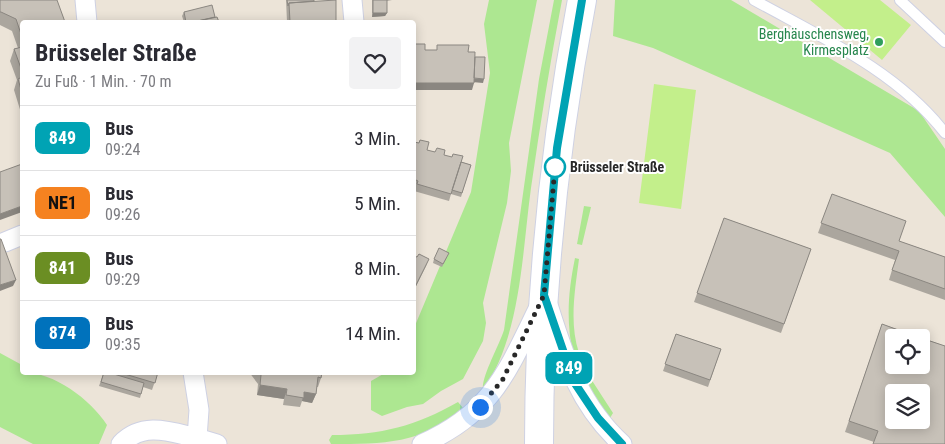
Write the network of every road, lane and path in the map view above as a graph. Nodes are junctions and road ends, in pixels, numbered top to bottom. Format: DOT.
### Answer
graph roads {
  1 [pos="85,0"];
  2 [pos="352,0"];
  3 [pos="582,0"];
  4 [pos="754,0"];
  5 [pos="900,0"];
  6 [pos="87,20"];
  7 [pos="354,20"];
  8 [pos="945,42"];
  9 [pos="945,133"];
  10 [pos="544,295"];
  11 [pos="193,375"];
  12 [pos="197,438"];
  13 [pos="122,444"];
  14 [pos="217,444"];
  15 [pos="422,444"];
  16 [pos="539,444"];
  17 [pos="622,444"];
  1 -- 6 [label="street"];
  2 -- 7 [label="street"];
  3 -- 10 [label="main road"];
  4 -- 9 [label="lane"];
  5 -- 8 [label="lane"];
  10 -- 15 [label="street"];
  10 -- 16 [label="main road"];
  10 -- 17 [label="street"];
  11 -- 12 [label="street"];
  12 -- 13 [label="street"];
  12 -- 14 [label="street"];
}
